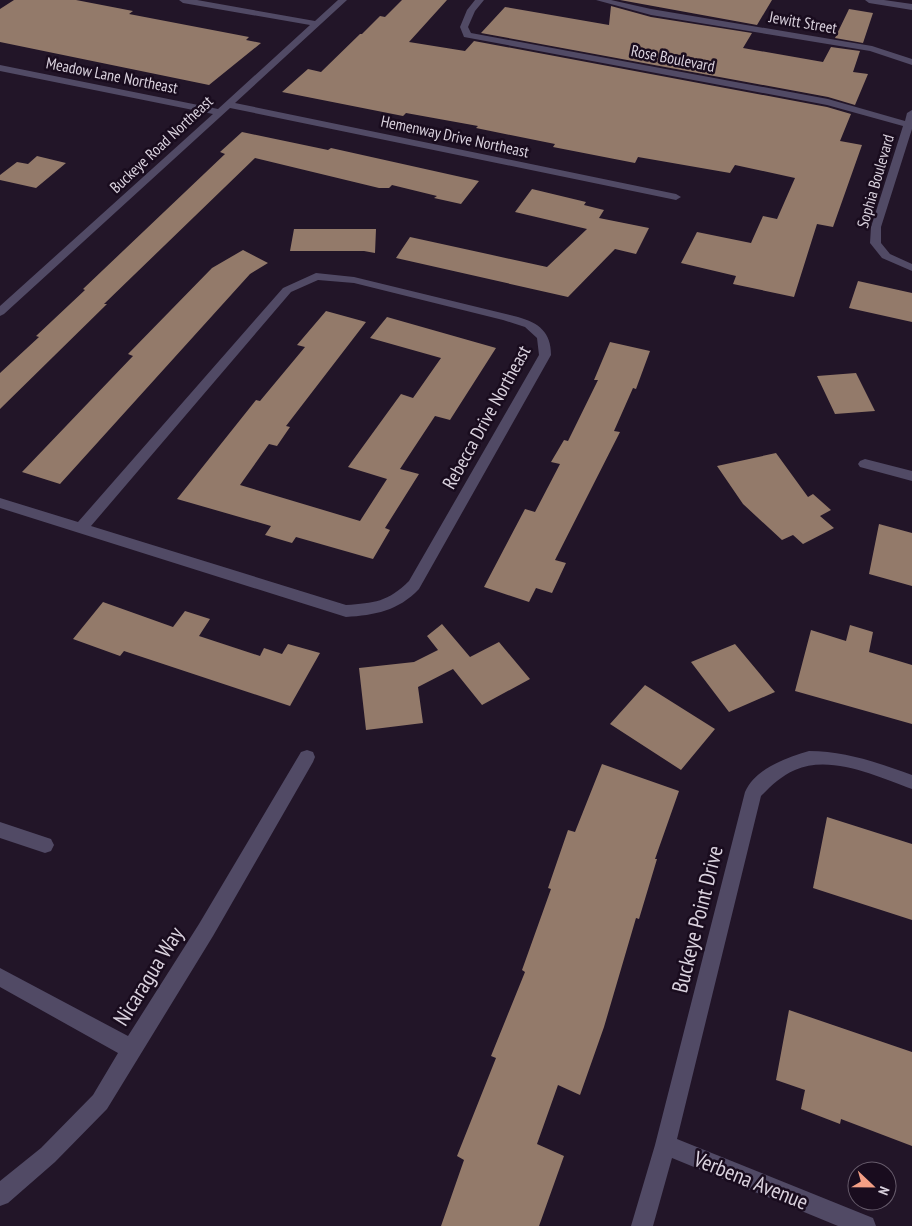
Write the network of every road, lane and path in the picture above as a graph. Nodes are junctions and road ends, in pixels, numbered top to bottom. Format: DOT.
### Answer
graph roads {
  1 [pos="183,0"];
  2 [pos="343,0"];
  3 [pos="480,0"];
  4 [pos="600,0"];
  5 [pos="869,0"];
  6 [pos="912,7"];
  7 [pos="316,24"];
  8 [pos="911,61"];
  9 [pos="0,68"];
  10 [pos="228,104"];
  11 [pos="219,112"];
  12 [pos="912,113"];
  13 [pos="910,125"];
  14 [pos="676,197"];
  15 [pos="912,268"];
  16 [pos="0,312"];
  17 [pos="865,464"];
  18 [pos="912,476"];
  19 [pos="0,504"];
  20 [pos="81,528"];
  21 [pos="307,758"];
  22 [pos="912,782"];
  23 [pos="0,830"];
  24 [pos="45,845"];
  25 [pos="0,977"];
  26 [pos="131,1049"];
  27 [pos="666,1145"];
  28 [pos="0,1195"];
  29 [pos="642,1226"];
  30 [pos="865,1226"];
  1 -- 7 [label="street"];
  2 -- 7 [label="street, Buckeye Road Northeast"];
  3 -- 13 [label="street, Rose Boulevard"];
  4 -- 8 [label="street, Jewitt Street"];
  5 -- 6 [label="street"];
  7 -- 10 [label="street, Buckeye Road Northeast"];
  9 -- 11 [label="street, Meadow Lane Northeast"];
  10 -- 11 [label="street, Buckeye Road Northeast"];
  10 -- 14 [label="street, Hemenway Drive Northeast"];
  11 -- 16 [label="street, Buckeye Road Northeast"];
  12 -- 13 [label="street, Sophia Boulevard"];
  13 -- 15 [label="street, Sophia Boulevard"];
  17 -- 18 [label="street"];
  19 -- 20 [label="street, Rebecca Drive Northeast"];
  20 -- 20 [label="street, Rebecca Drive Northeast"];
  21 -- 26 [label="street, Nicaragua Way"];
  22 -- 27 [label="street, Buckeye Point Drive"];
  23 -- 24 [label="street"];
  25 -- 26 [label="street"];
  26 -- 28 [label="street, Nicaragua Way"];
  27 -- 29 [label="street, Buckeye Point Drive"];
  27 -- 30 [label="street, Verbena Avenue"];
}
